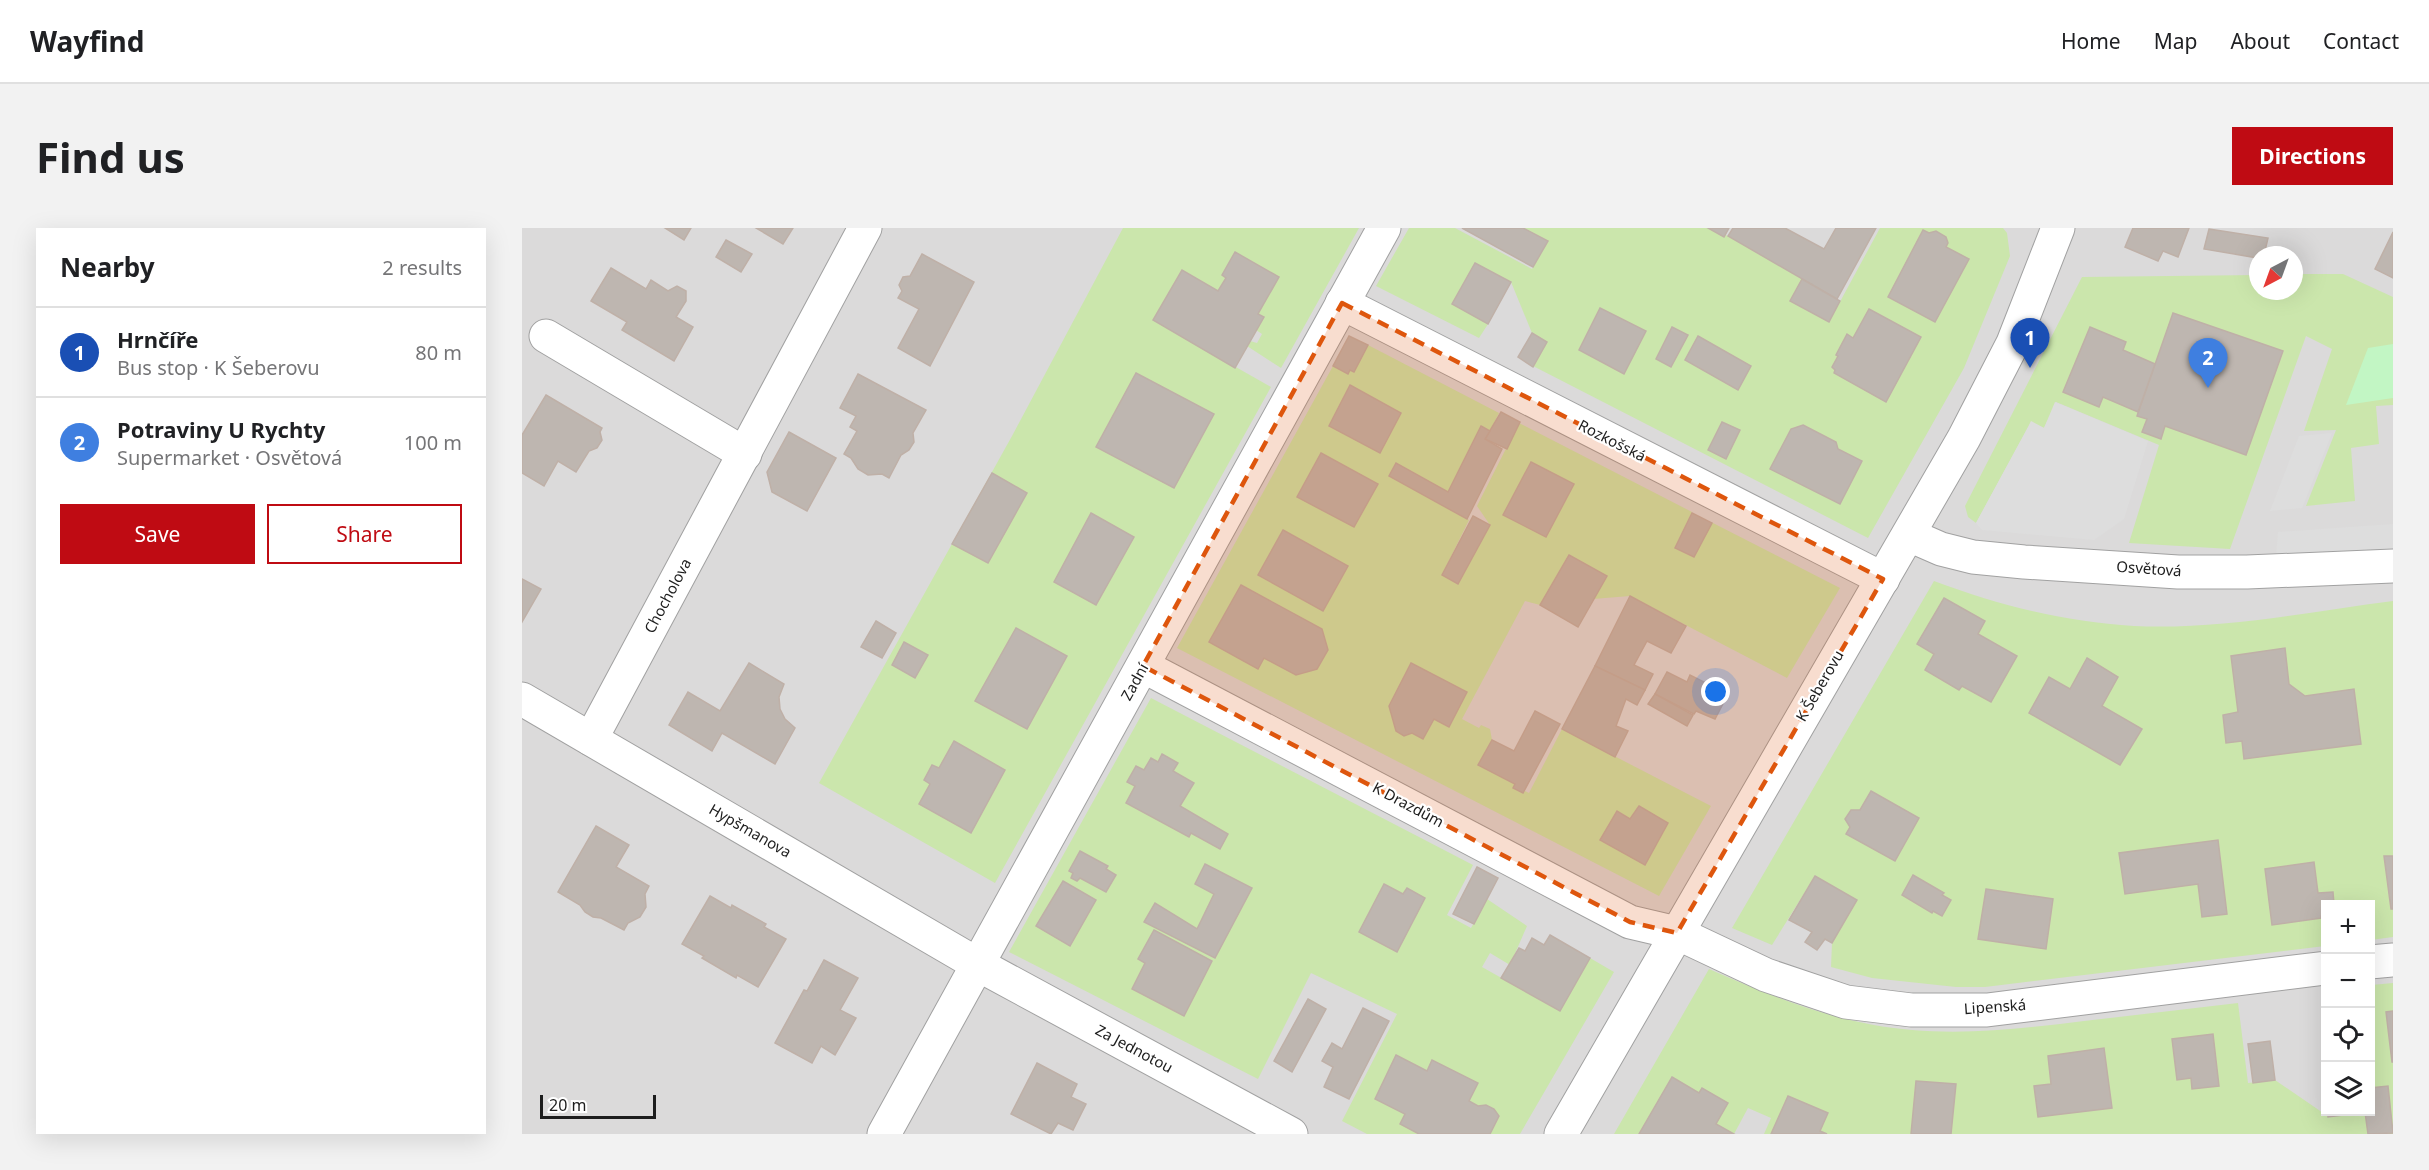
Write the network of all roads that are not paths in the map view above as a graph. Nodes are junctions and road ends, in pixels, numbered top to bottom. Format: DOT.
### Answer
graph roads {
  1 [pos="865,228"];
  2 [pos="1383,228"];
  3 [pos="2058,228"];
  4 [pos="1342,303"];
  5 [pos="546,336"];
  6 [pos="745,454"];
  7 [pos="1909,535"];
  8 [pos="2393,566"];
  9 [pos="1883,579"];
  10 [pos="1143,666"];
  11 [pos="522,699"];
  12 [pos="591,739"];
  13 [pos="1677,933"];
  14 [pos="2393,960"];
  15 [pos="2375,962"];
  16 [pos="977,964"];
  17 [pos="2321,968"];
  18 [pos="884,1134"];
  19 [pos="1291,1134"];
  20 [pos="1561,1134"];
  1 -- 6 [label="street, Chocholova"];
  2 -- 4 [label="street, Zadní"];
  3 -- 7 [label="street, K Šeberovu"];
  4 -- 9 [label="street, Rozkošská"];
  4 -- 10 [label="street, Zadní"];
  5 -- 6 [label="street"];
  6 -- 12 [label="street, Chocholova"];
  7 -- 8 [label="street, Osvětová"];
  7 -- 9 [label="street, K Šeberovu"];
  9 -- 13 [label="street, K Šeberovu"];
  10 -- 13 [label="street, K Drazdům"];
  10 -- 16 [label="street, Zadní"];
  11 -- 12 [label="street, Hypšmanova"];
  12 -- 16 [label="street, Hypšmanova"];
  13 -- 17 [label="street, Lipenská"];
  13 -- 20 [label="street, K Šeberovu"];
  14 -- 15 [label="street"];
  16 -- 18 [label="street, Zadní"];
  16 -- 19 [label="street, Za Jednotou"];
}
